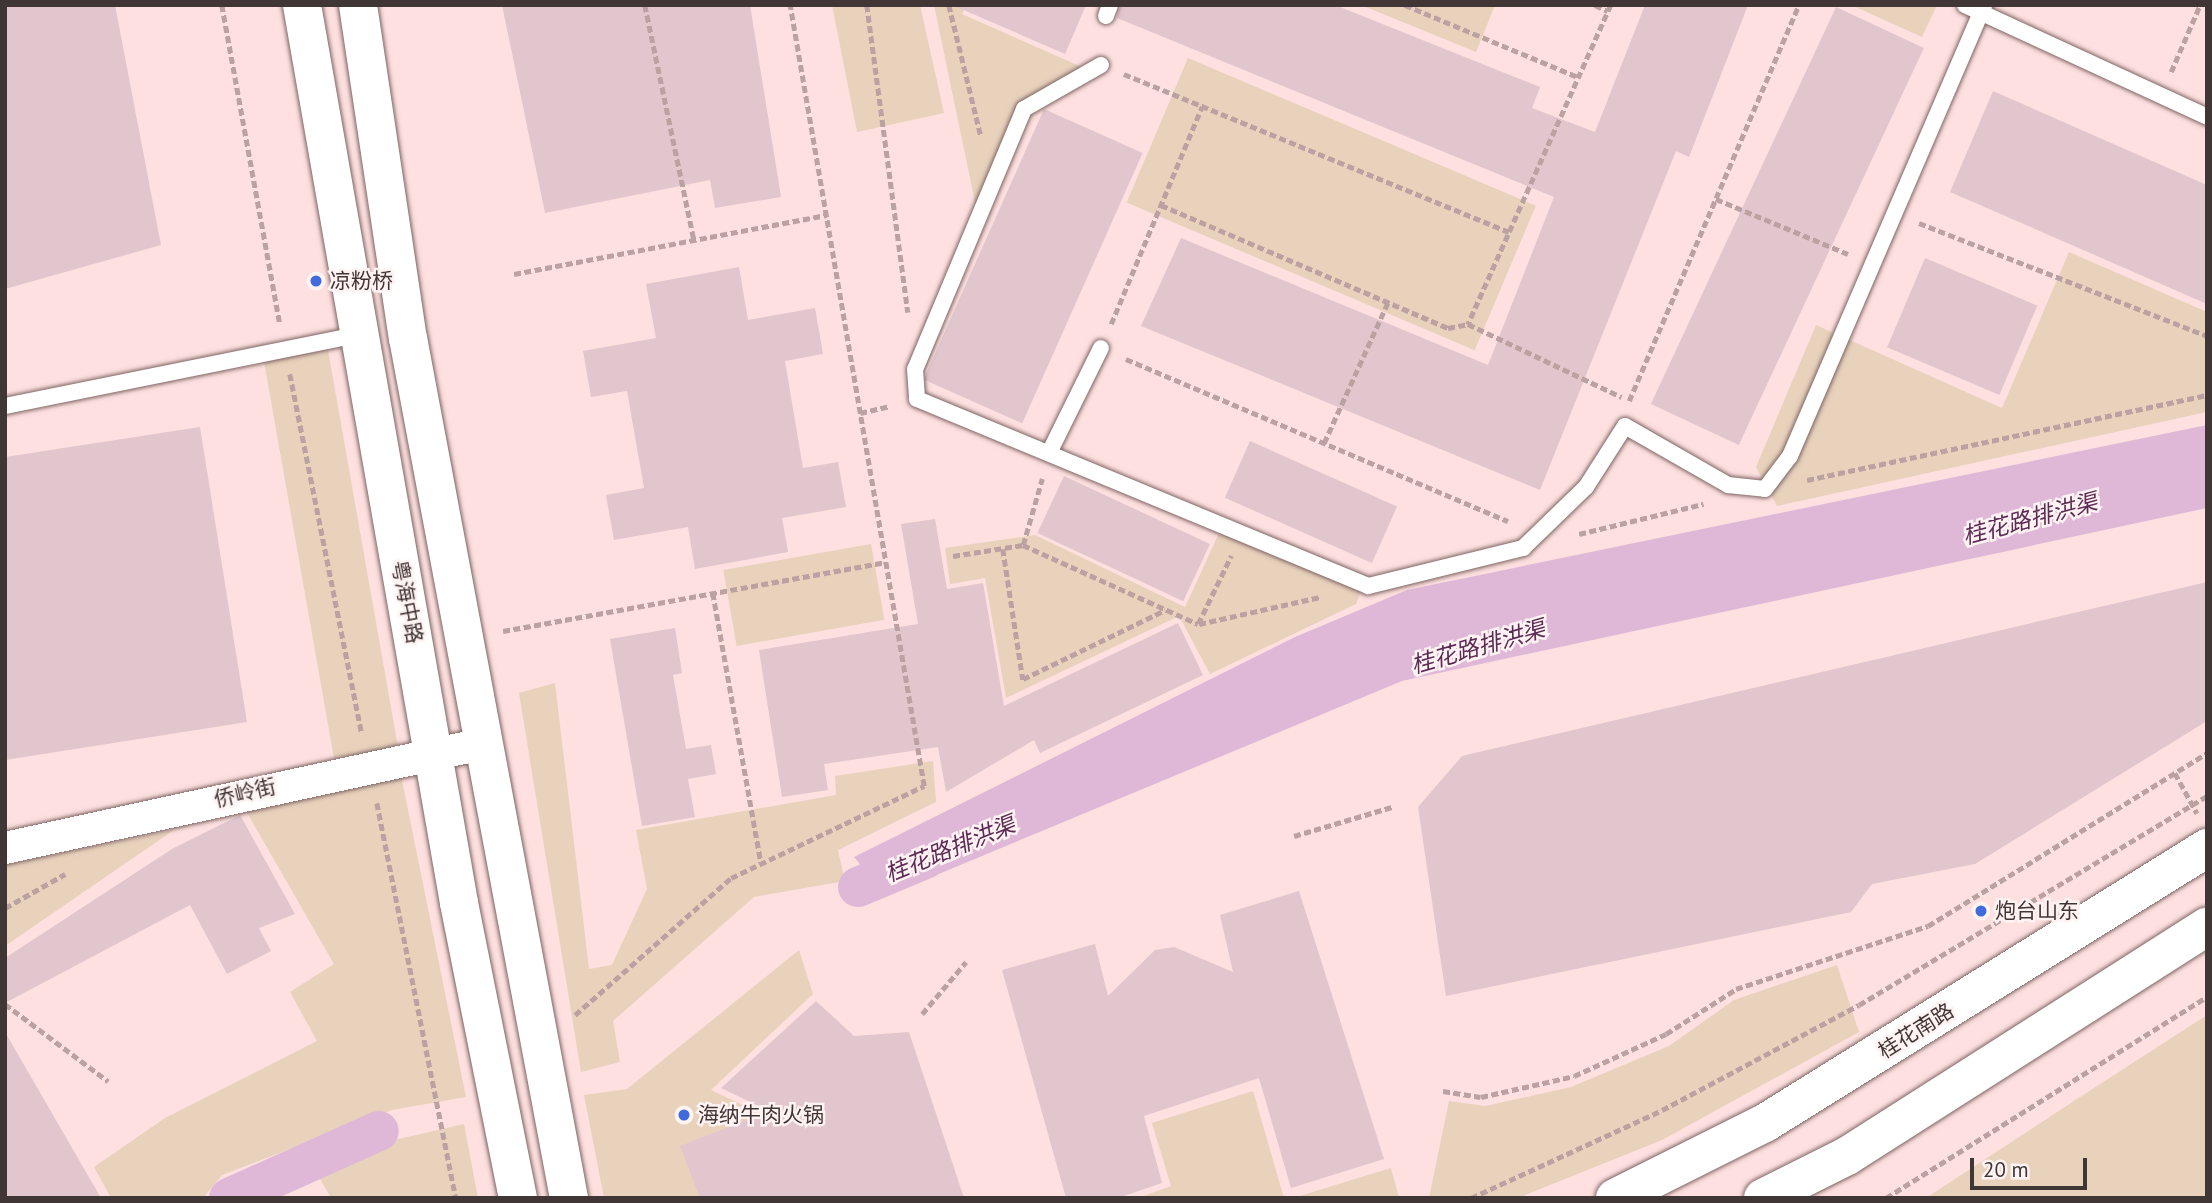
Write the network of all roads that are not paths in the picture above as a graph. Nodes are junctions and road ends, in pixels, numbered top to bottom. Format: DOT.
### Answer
graph roads {
  1 [pos="302,5"];
  2 [pos="358,5"];
  3 [pos="1965,5"];
  4 [pos="1982,9"];
  5 [pos="1101,65"];
  6 [pos="2207,117"];
  7 [pos="357,335"];
  8 [pos="1101,348"];
  9 [pos="5,407"];
  10 [pos="1049,453"];
  11 [pos="485,743"];
  12 [pos="435,750"];
  13 [pos="2204,835"];
  14 [pos="5,848"];
  15 [pos="2207,927"];
  16 [pos="518,1198"];
  17 [pos="569,1198"];
  18 [pos="1615,1198"];
  19 [pos="1763,1198"];
  1 -- 7 [label="main road, 粤海中路"];
  2 -- 11 [label="main road"];
  3 -- 4 [label="lane"];
  4 -- 6 [label="lane"];
  4 -- 10 [label="lane"];
  5 -- 10 [label="lane"];
  7 -- 9 [label="lane"];
  7 -- 12 [label="main road, 粤海中路"];
  8 -- 10 [label="lane"];
  11 -- 12 [label="street, 侨岭街"];
  11 -- 17 [label="main road"];
  12 -- 14 [label="street, 侨岭街"];
  12 -- 16 [label="main road, 粤海中路"];
  13 -- 18 [label="main road, 桂花南路"];
  15 -- 19 [label="main road"];
}
